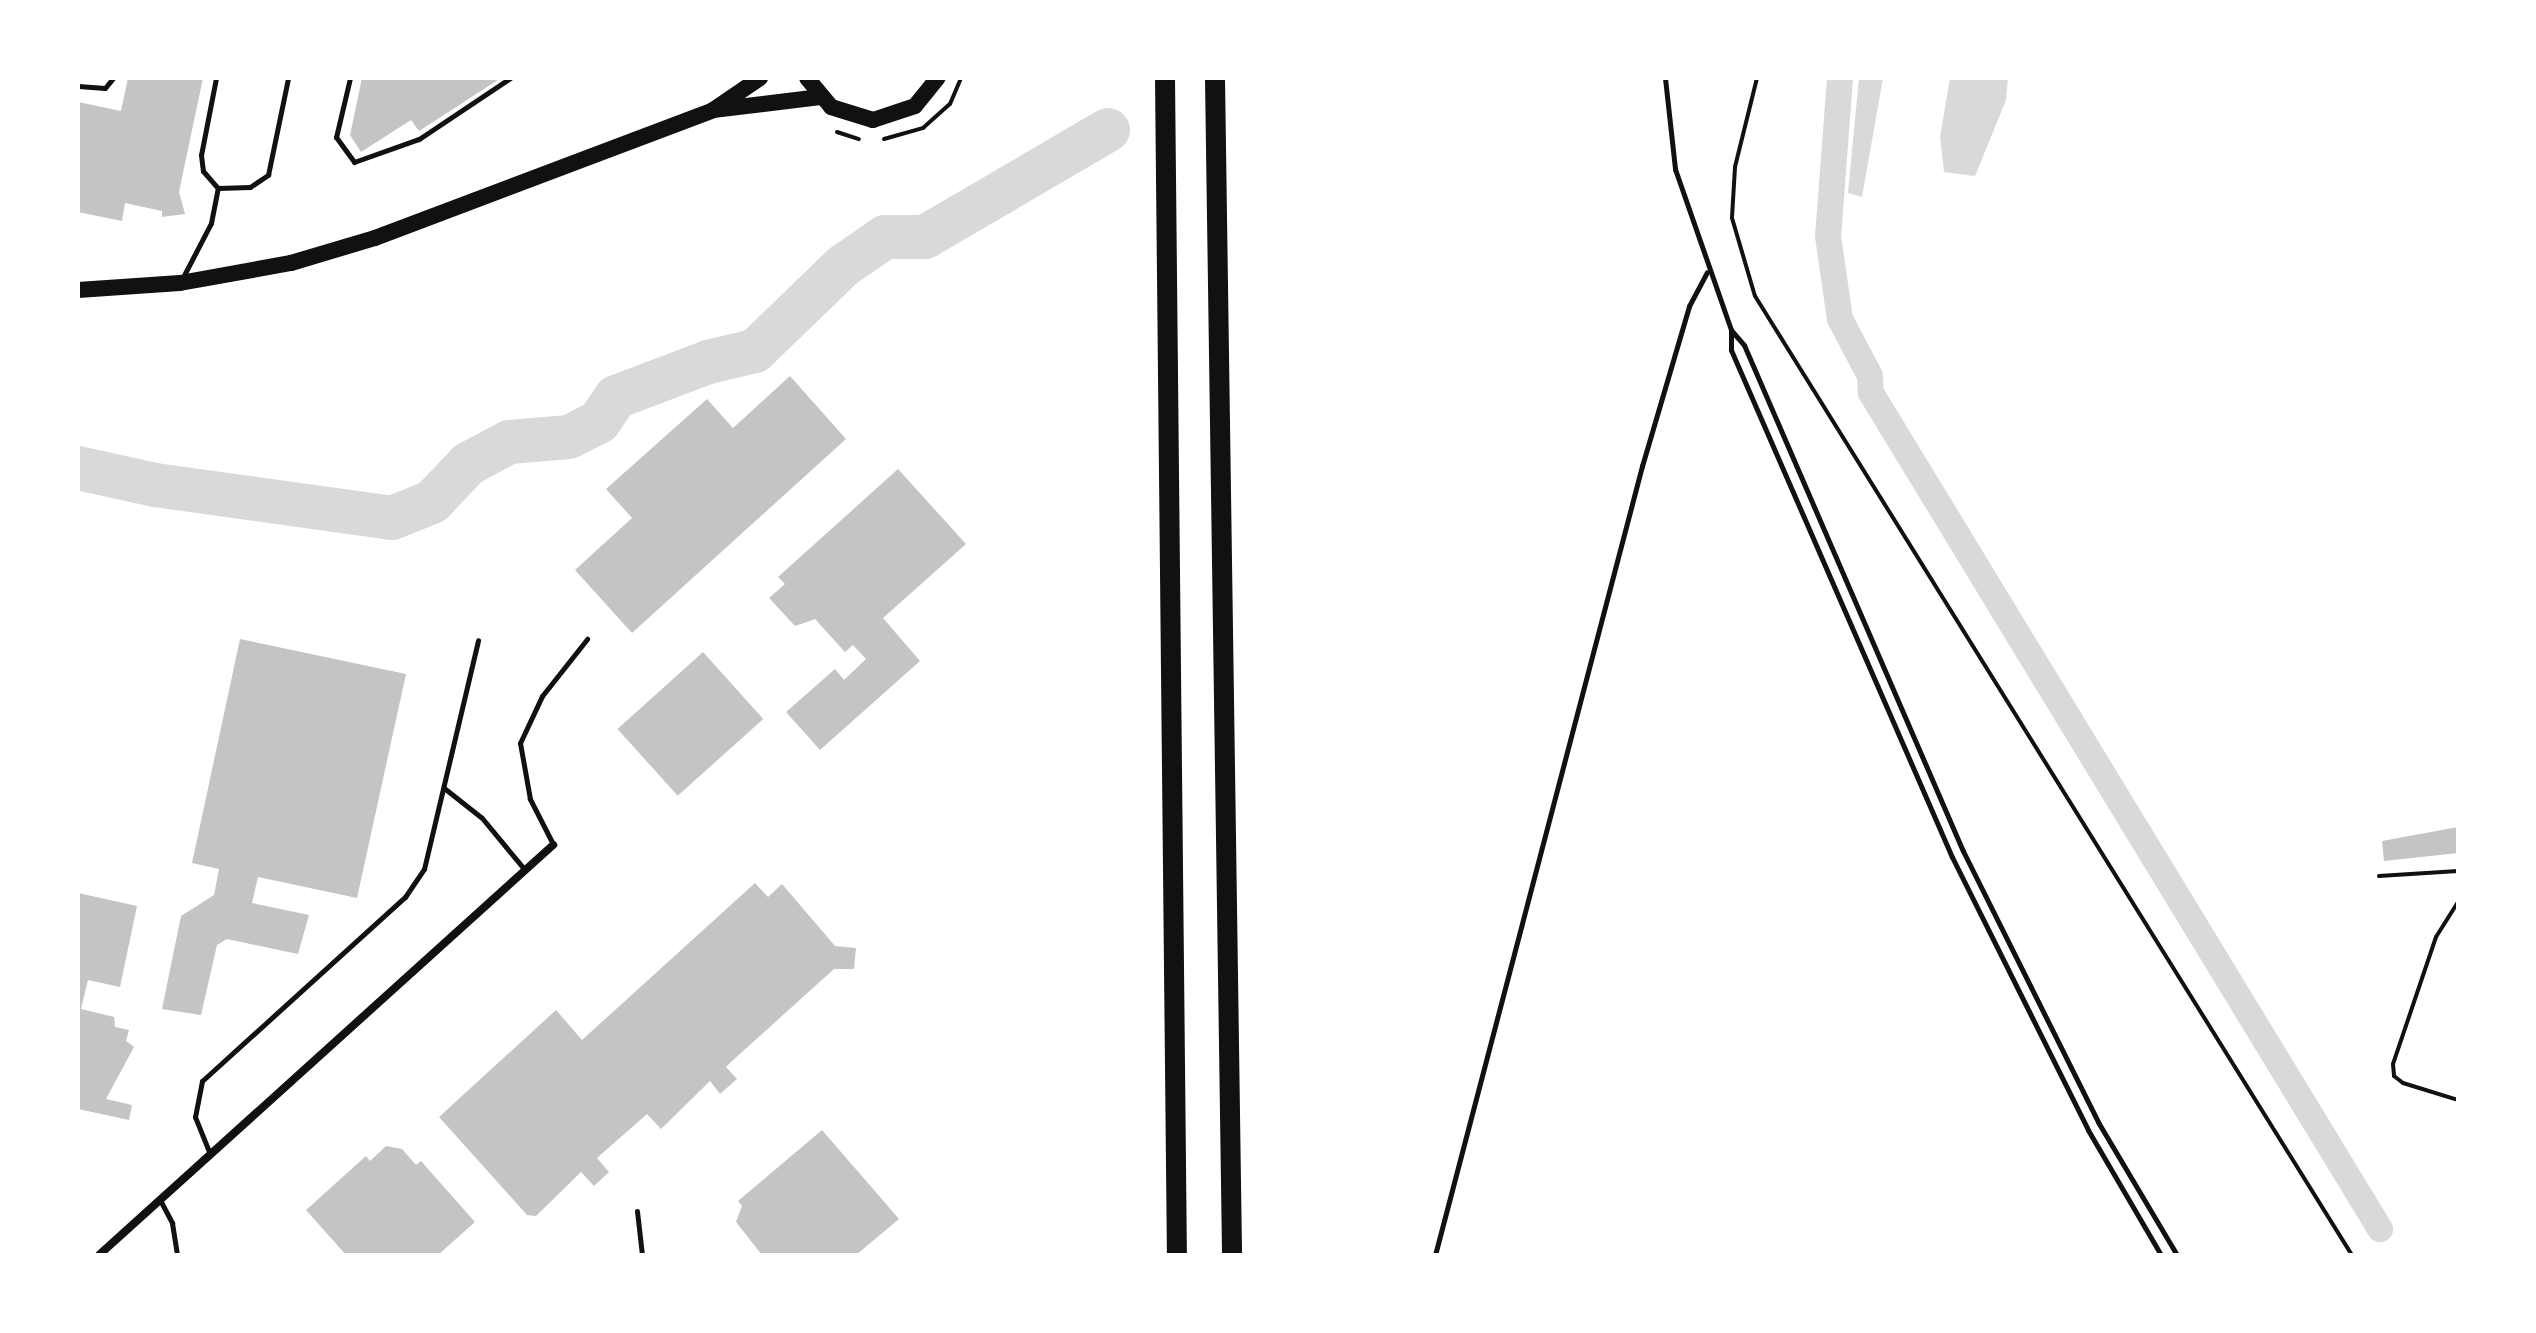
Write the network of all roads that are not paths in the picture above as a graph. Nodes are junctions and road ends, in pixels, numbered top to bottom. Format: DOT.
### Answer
graph roads {
  1 [pos="113,78"];
  2 [pos="216,78"];
  3 [pos="288,78"];
  4 [pos="350,78"];
  5 [pos="510,78"];
  6 [pos="760,78"];
  7 [pos="807,78"];
  8 [pos="938,78"];
  9 [pos="1165,78"];
  10 [pos="1215,78"];
  11 [pos="1665,78"];
  12 [pos="78,86"];
  13 [pos="820,97"];
  14 [pos="713,110"];
  15 [pos="218,188"];
  16 [pos="1707,271"];
  17 [pos="180,283"];
  18 [pos="78,290"];
  19 [pos="1731,330"];
  20 [pos="587,639"];
  21 [pos="478,640"];
  22 [pos="444,788"];
  23 [pos="553,845"];
  24 [pos="525,870"];
  25 [pos="210,1155"];
  26 [pos="160,1200"];
  27 [pos="637,1211"];
  28 [pos="99,1255"];
  29 [pos="177,1255"];
  30 [pos="642,1255"];
  31 [pos="1177,1255"];
  32 [pos="1232,1255"];
  33 [pos="1435,1255"];
  34 [pos="2161,1255"];
  35 [pos="2177,1255"];
  1 -- 12 [label="lane"];
  2 -- 15 [label="lane"];
  3 -- 15 [label="lane"];
  4 -- 5 [label="lane"];
  6 -- 14 [label="main road"];
  7 -- 13 [label="main road"];
  8 -- 13 [label="main road"];
  9 -- 31 [label="highway"];
  10 -- 32 [label="highway"];
  11 -- 16 [label="lane"];
  13 -- 14 [label="main road"];
  14 -- 17 [label="main road"];
  15 -- 17 [label="lane"];
  16 -- 19 [label="lane"];
  16 -- 33 [label="lane"];
  17 -- 18 [label="main road"];
  19 -- 34 [label="lane"];
  19 -- 35 [label="lane"];
  20 -- 23 [label="lane"];
  21 -- 22 [label="lane"];
  22 -- 24 [label="lane"];
  22 -- 25 [label="lane"];
  23 -- 24 [label="street"];
  24 -- 25 [label="street"];
  25 -- 26 [label="street"];
  26 -- 28 [label="street"];
  26 -- 29 [label="lane"];
  27 -- 30 [label="lane"];
}
